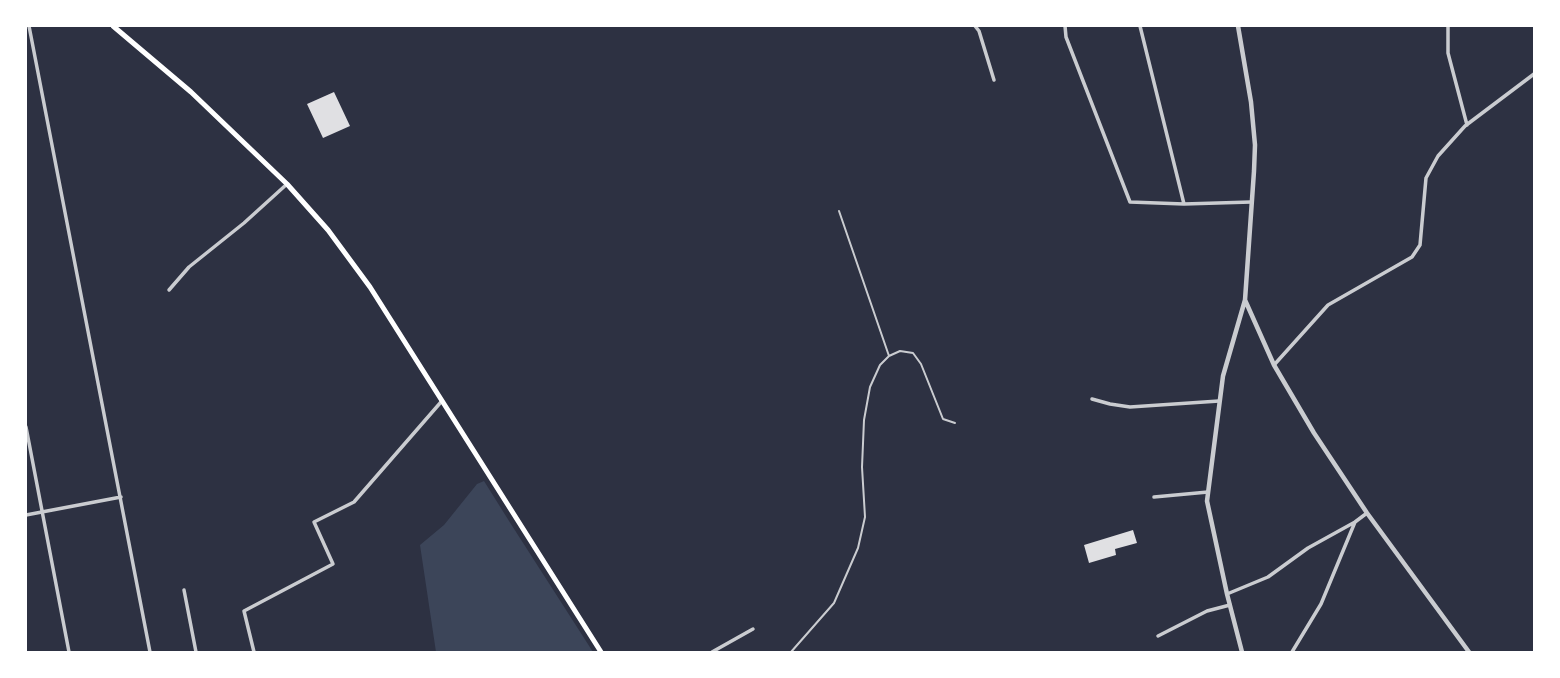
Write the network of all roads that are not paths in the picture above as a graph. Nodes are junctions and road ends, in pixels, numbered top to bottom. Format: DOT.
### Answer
graph roads {
  1 [pos="29,26"];
  2 [pos="113,26"];
  3 [pos="975,26"];
  4 [pos="1065,26"];
  5 [pos="1140,26"];
  6 [pos="1238,26"];
  7 [pos="1448,26"];
  8 [pos="1534,74"];
  9 [pos="994,80"];
  10 [pos="1467,125"];
  11 [pos="287,184"];
  12 [pos="1251,202"];
  13 [pos="1184,204"];
  14 [pos="839,211"];
  15 [pos="169,290"];
  16 [pos="1245,300"];
  17 [pos="889,356"];
  18 [pos="1274,365"];
  19 [pos="1092,399"];
  20 [pos="1219,401"];
  21 [pos="441,402"];
  22 [pos="955,423"];
  23 [pos="26,427"];
  24 [pos="1208,492"];
  25 [pos="121,497"];
  26 [pos="1154,497"];
  27 [pos="42,512"];
  28 [pos="1367,512"];
  29 [pos="26,515"];
  30 [pos="1355,522"];
  31 [pos="184,590"];
  32 [pos="1227,594"];
  33 [pos="1230,605"];
  34 [pos="753,630"];
  35 [pos="1158,636"];
  36 [pos="69,652"];
  37 [pos="150,652"];
  38 [pos="196,652"];
  39 [pos="254,652"];
  40 [pos="601,652"];
  41 [pos="712,652"];
  42 [pos="791,652"];
  43 [pos="1242,652"];
  44 [pos="1292,652"];
  45 [pos="1469,652"];
  1 -- 25 [label="street"];
  2 -- 11 [label="main road"];
  3 -- 9 [label="street"];
  4 -- 13 [label="street"];
  5 -- 13 [label="street"];
  6 -- 12 [label="street"];
  7 -- 10 [label="street"];
  8 -- 10 [label="street"];
  10 -- 18 [label="street"];
  11 -- 15 [label="street"];
  11 -- 21 [label="main road"];
  12 -- 13 [label="street"];
  12 -- 16 [label="street"];
  14 -- 17 [label="lane"];
  16 -- 18 [label="street"];
  16 -- 20 [label="street"];
  17 -- 22 [label="lane"];
  17 -- 42 [label="lane"];
  18 -- 28 [label="street"];
  19 -- 20 [label="street"];
  20 -- 24 [label="street"];
  21 -- 39 [label="street"];
  21 -- 40 [label="main road"];
  23 -- 27 [label="street"];
  24 -- 26 [label="street"];
  24 -- 32 [label="street"];
  25 -- 27 [label="street"];
  25 -- 37 [label="street"];
  27 -- 29 [label="street"];
  27 -- 36 [label="street"];
  28 -- 30 [label="street"];
  28 -- 45 [label="street"];
  30 -- 32 [label="street"];
  30 -- 44 [label="street"];
  31 -- 38 [label="street"];
  32 -- 33 [label="street"];
  33 -- 35 [label="street"];
  33 -- 43 [label="street"];
  34 -- 41 [label="street"];
}
